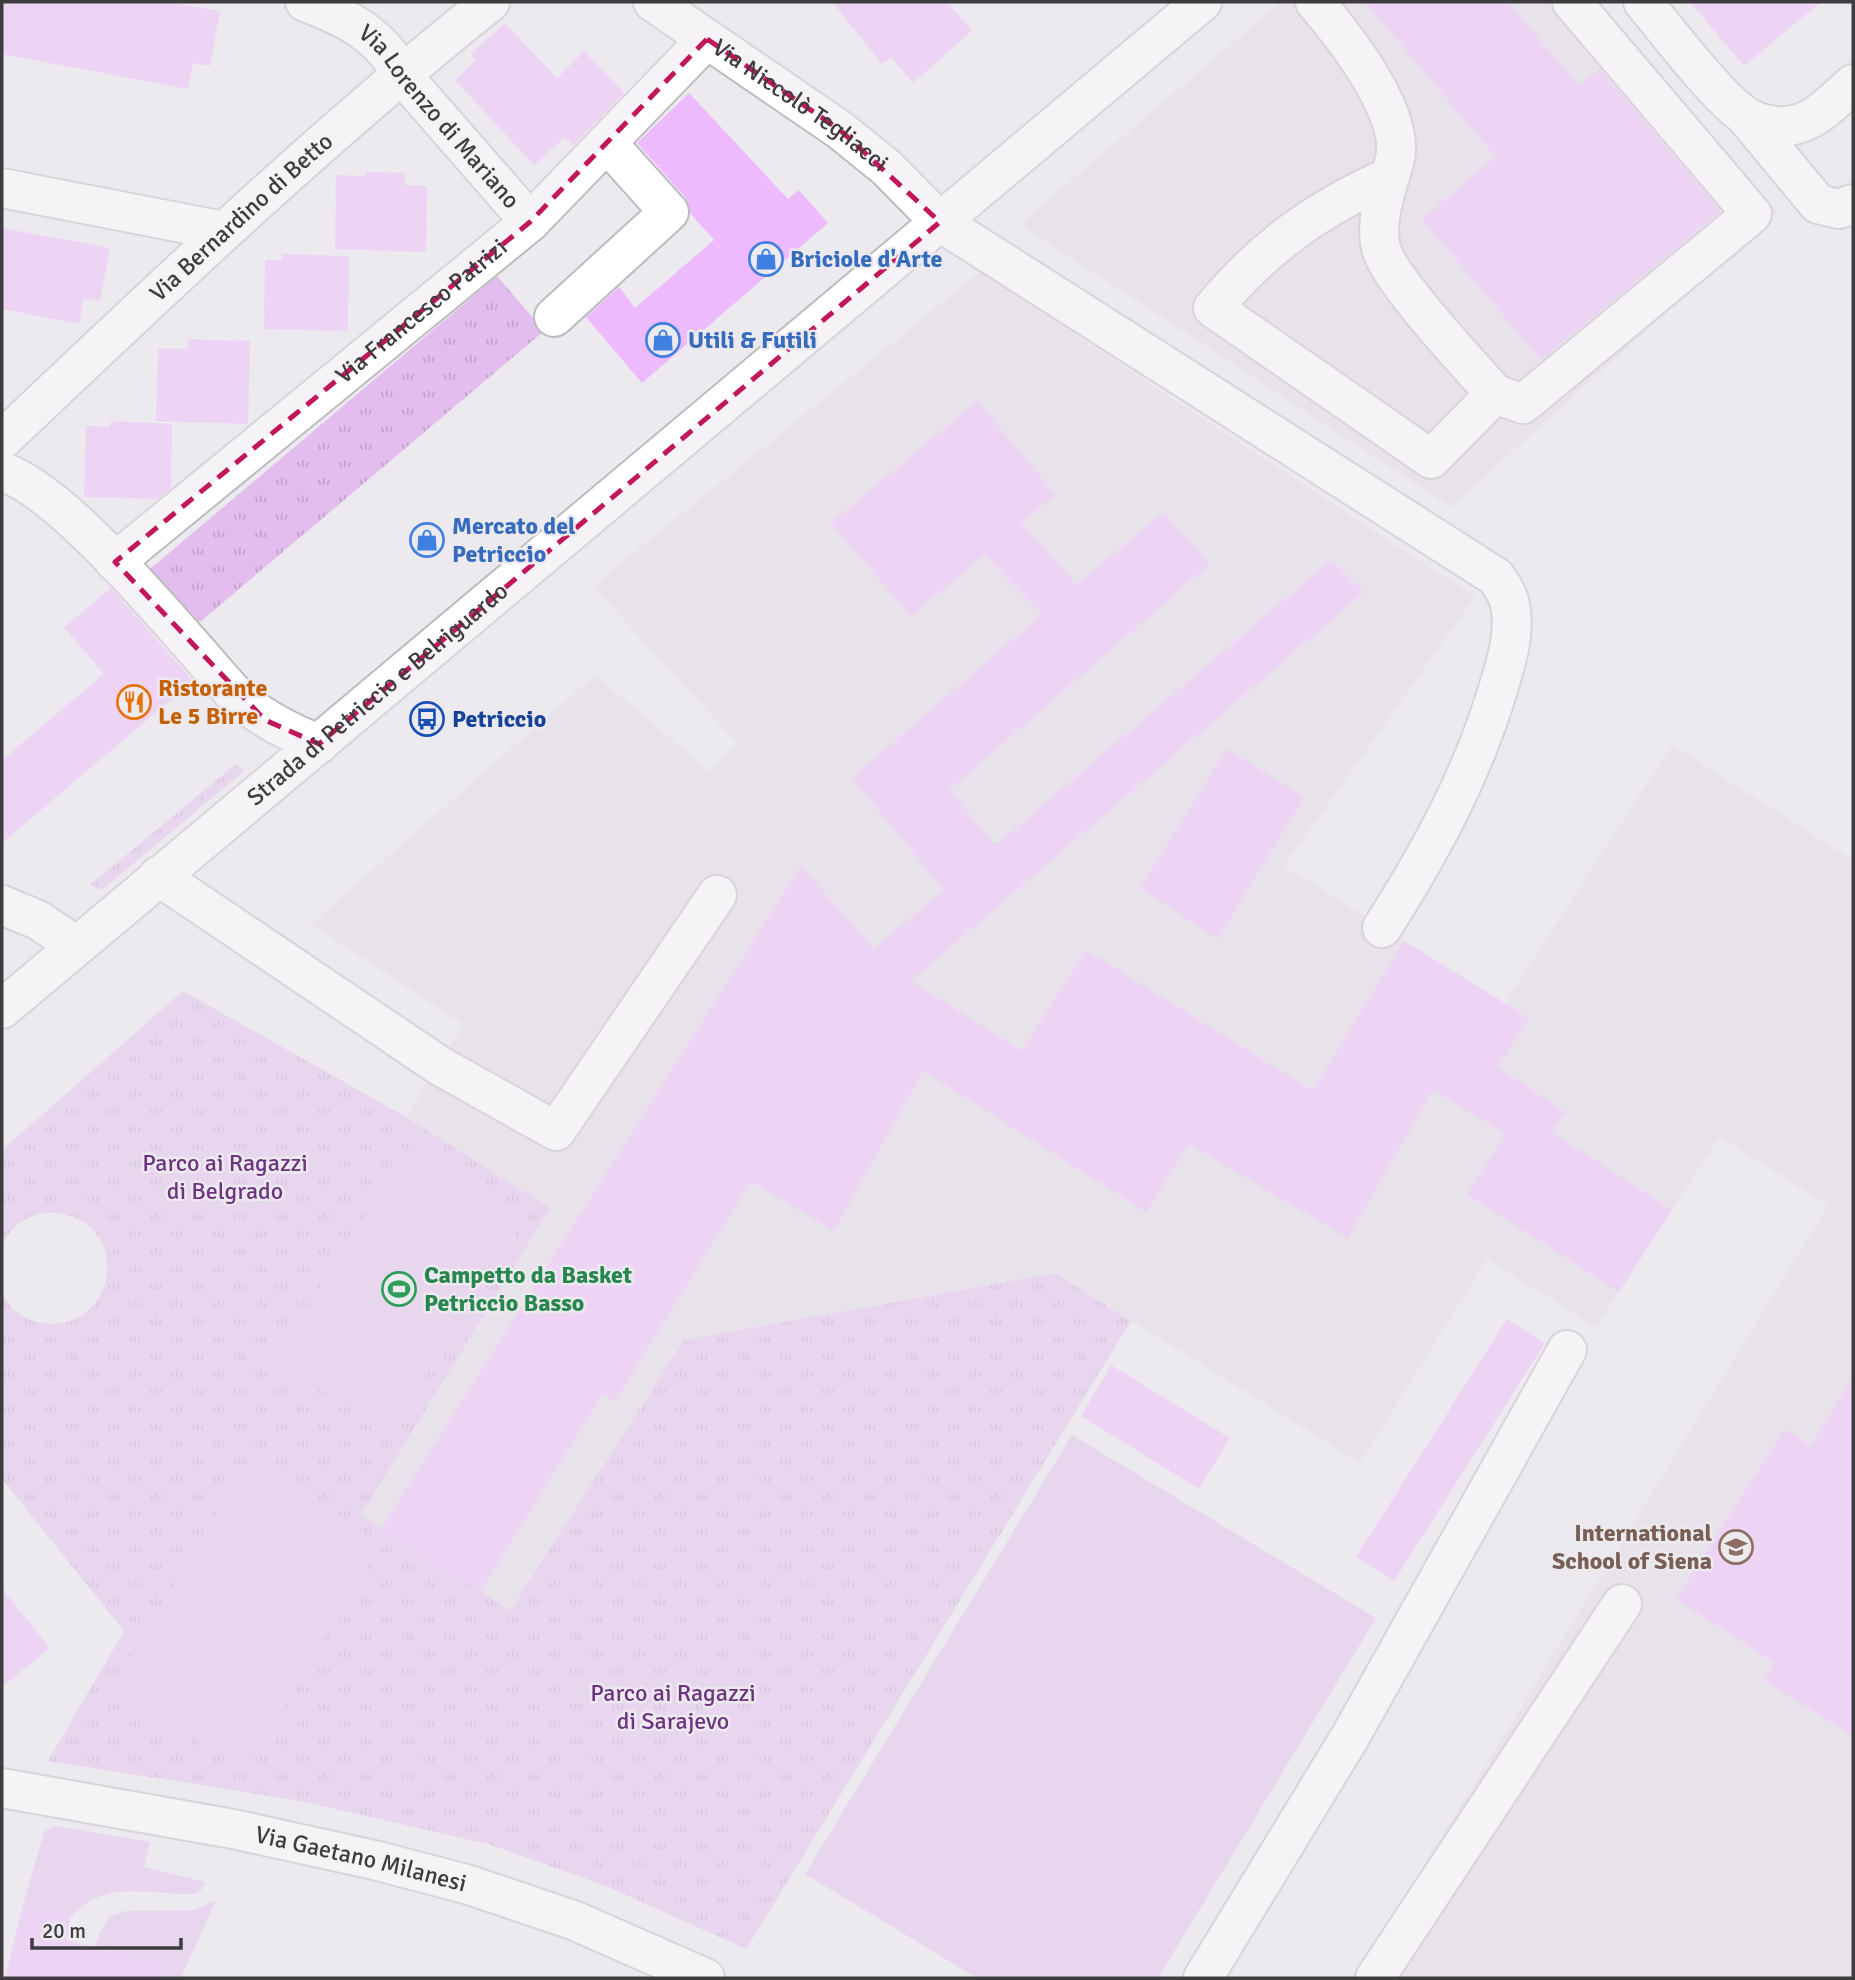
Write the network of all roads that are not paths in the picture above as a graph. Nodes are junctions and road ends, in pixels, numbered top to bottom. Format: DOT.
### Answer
graph roads {
  1 [pos="305,2"];
  2 [pos="490,2"];
  3 [pos="653,2"];
  4 [pos="1202,2"];
  5 [pos="1315,2"];
  6 [pos="1572,2"];
  7 [pos="1643,2"];
  8 [pos="707,39"];
  9 [pos="401,74"];
  10 [pos="1853,84"];
  11 [pos="1746,117"];
  12 [pos="607,143"];
  13 [pos="1389,177"];
  14 [pos="2,188"];
  15 [pos="1853,204"];
  16 [pos="530,222"];
  17 [pos="940,222"];
  18 [pos="223,231"];
  19 [pos="554,317"];
  20 [pos="1495,394"];
  21 [pos="2,439"];
  22 [pos="2,472"];
  23 [pos="115,562"];
  24 [pos="319,744"];
  25 [pos="158,876"];
  26 [pos="717,895"];
  27 [pos="2,905"];
  28 [pos="1382,928"];
  29 [pos="75,945"];
  30 [pos="2,1009"];
  31 [pos="1567,1350"];
  32 [pos="1622,1604"];
  33 [pos="2,1787"];
  34 [pos="705,1978"];
  35 [pos="1203,1978"];
  36 [pos="1375,1978"];
  1 -- 9 [label="street, Via Lorenzo di Mariano"];
  2 -- 9 [label="street, Via Bernardino di Betto"];
  3 -- 8 [label="street, Via Niccolò Tegliacci"];
  4 -- 17 [label="street, Strada di Petriccio e Belriguardo"];
  5 -- 13 [label="street"];
  6 -- 20 [label="street"];
  7 -- 11 [label="street"];
  8 -- 12 [label="street, Via Francesco Patrizi"];
  8 -- 17 [label="street, Via Niccolò Tegliacci"];
  9 -- 16 [label="street, Via Lorenzo di Mariano"];
  9 -- 18 [label="street, Via Bernardino di Betto"];
  10 -- 11 [label="street"];
  11 -- 15 [label="street"];
  12 -- 16 [label="street, Via Francesco Patrizi"];
  12 -- 19 [label="street"];
  13 -- 20 [label="street"];
  13 -- 20 [label="street"];
  14 -- 18 [label="street"];
  16 -- 23 [label="street, Via Francesco Patrizi"];
  17 -- 24 [label="street, Strada di Petriccio e Belriguardo"];
  17 -- 28 [label="street, Via Niccolò Tegliacci"];
  18 -- 21 [label="street, Via Bernardino di Betto"];
  22 -- 23 [label="street"];
  23 -- 24 [label="street"];
  24 -- 25 [label="street, Strada di Petriccio e Belriguardo"];
  25 -- 26 [label="street"];
  25 -- 29 [label="street, Strada di Petriccio e Belriguardo"];
  27 -- 29 [label="street"];
  29 -- 30 [label="street, Strada di Petriccio e Belriguardo"];
  31 -- 35 [label="street"];
  32 -- 36 [label="street"];
  33 -- 34 [label="street, Via Gaetano Milanesi"];
}
